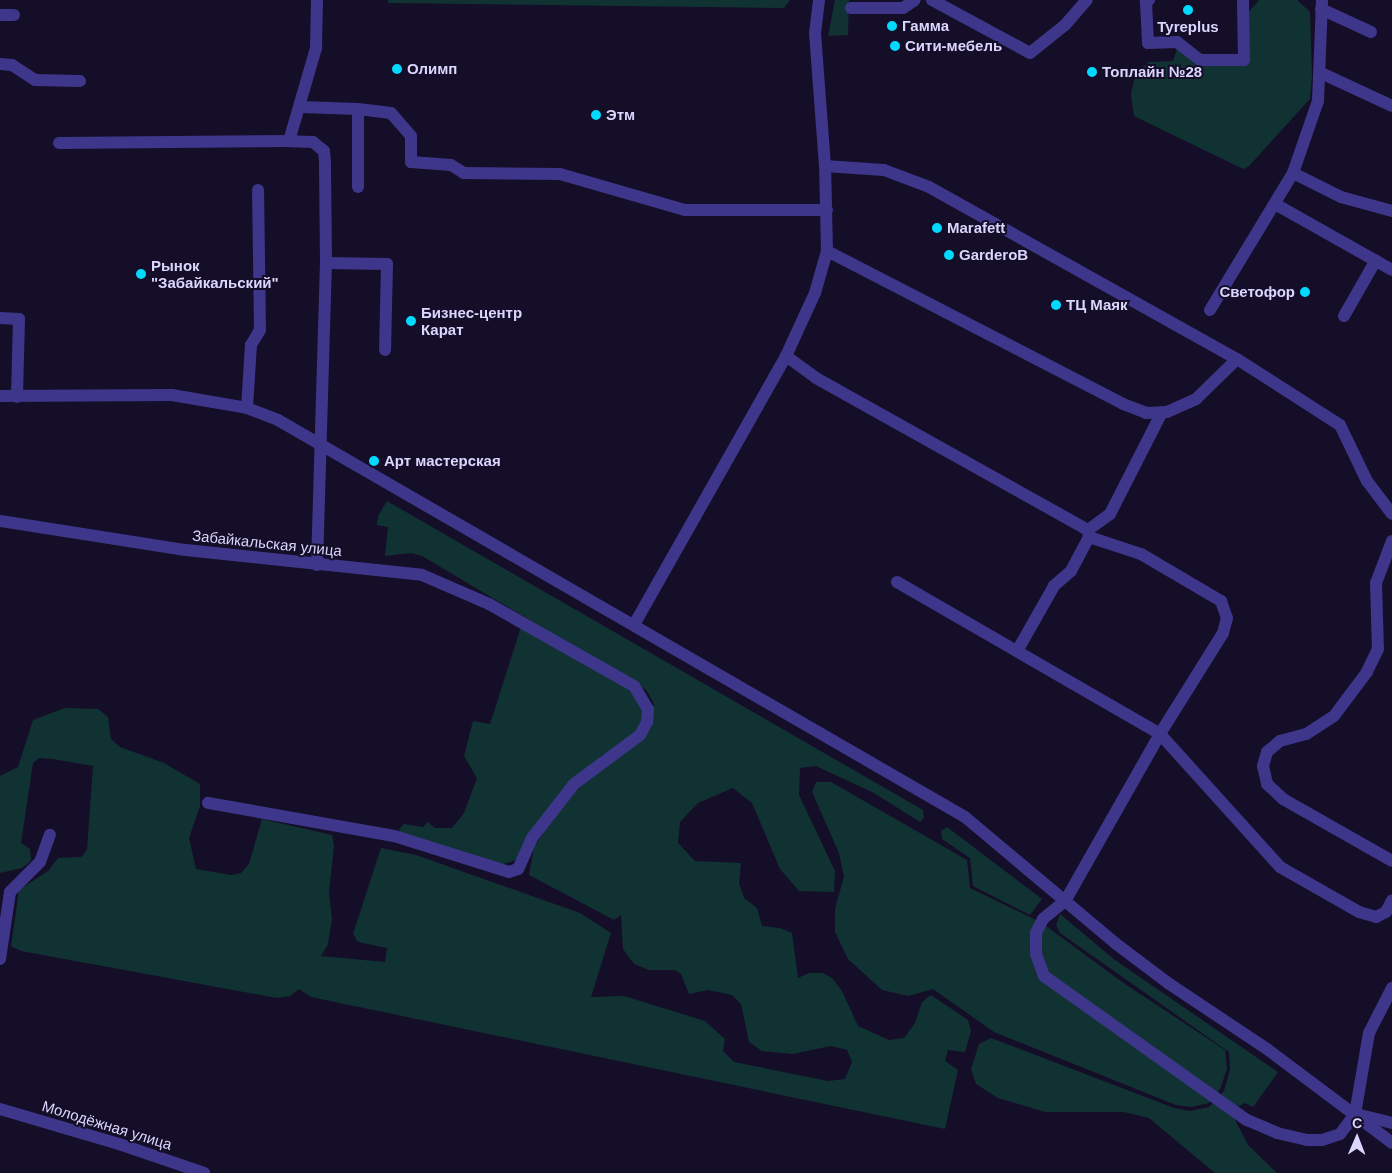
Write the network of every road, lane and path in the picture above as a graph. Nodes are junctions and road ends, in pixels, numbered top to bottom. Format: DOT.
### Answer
graph roads {
  1 [pos="317,0"];
  2 [pos="819,0"];
  3 [pos="915,0"];
  4 [pos="932,0"];
  5 [pos="1087,0"];
  6 [pos="1149,0"];
  7 [pos="1243,0"];
  8 [pos="1321,4"];
  9 [pos="850,8"];
  10 [pos="0,15"];
  11 [pos="14,15"];
  12 [pos="1371,32"];
  13 [pos="0,64"];
  14 [pos="1321,73"];
  15 [pos="80,81"];
  16 [pos="1392,106"];
  17 [pos="301,107"];
  18 [pos="358,109"];
  19 [pos="289,141"];
  20 [pos="59,143"];
  21 [pos="825,166"];
  22 [pos="1294,174"];
  23 [pos="358,187"];
  24 [pos="258,190"];
  25 [pos="1275,204"];
  26 [pos="827,210"];
  27 [pos="1392,211"];
  28 [pos="827,251"];
  29 [pos="1376,260"];
  30 [pos="326,263"];
  31 [pos="1392,270"];
  32 [pos="1210,310"];
  33 [pos="1344,316"];
  34 [pos="0,318"];
  35 [pos="385,350"];
  36 [pos="786,356"];
  37 [pos="1237,359"];
  38 [pos="0,396"];
  39 [pos="17,396"];
  40 [pos="247,408"];
  41 [pos="1162,412"];
  42 [pos="322,446"];
  43 [pos="1392,514"];
  44 [pos="0,521"];
  45 [pos="1089,533"];
  46 [pos="1392,541"];
  47 [pos="317,565"];
  48 [pos="897,582"];
  49 [pos="635,624"];
  50 [pos="1017,651"];
  51 [pos="1160,734"];
  52 [pos="208,803"];
  53 [pos="50,835"];
  54 [pos="1392,861"];
  55 [pos="1392,900"];
  56 [pos="1065,901"];
  57 [pos="0,959"];
  58 [pos="1392,988"];
  59 [pos="0,1109"];
  60 [pos="1356,1114"];
  61 [pos="1392,1123"];
  62 [pos="1392,1143"];
  63 [pos="204,1173"];
  1 -- 17 [label="street"];
  2 -- 21 [label="street"];
  3 -- 9 [label="street"];
  4 -- 5 [label="street"];
  6 -- 7 [label="street"];
  8 -- 12 [label="street"];
  8 -- 14 [label="street"];
  10 -- 11 [label="street"];
  13 -- 15 [label="street"];
  14 -- 16 [label="street"];
  14 -- 22 [label="street"];
  17 -- 18 [label="street"];
  17 -- 19 [label="street"];
  18 -- 23 [label="street"];
  18 -- 26 [label="street"];
  19 -- 20 [label="street"];
  19 -- 30 [label="street"];
  21 -- 26 [label="street"];
  21 -- 37 [label="street"];
  22 -- 25 [label="street"];
  22 -- 27 [label="street"];
  24 -- 40 [label="street"];
  25 -- 29 [label="street"];
  25 -- 32 [label="street"];
  26 -- 28 [label="street"];
  28 -- 36 [label="street"];
  28 -- 41 [label="street"];
  29 -- 31 [label="street"];
  29 -- 33 [label="street"];
  30 -- 35 [label="street"];
  30 -- 42 [label="street"];
  34 -- 39 [label="street"];
  36 -- 45 [label="street"];
  36 -- 49 [label="street"];
  37 -- 41 [label="street"];
  37 -- 43 [label="street"];
  38 -- 39 [label="street"];
  39 -- 40 [label="street"];
  40 -- 42 [label="street"];
  41 -- 45 [label="street"];
  42 -- 47 [label="street"];
  42 -- 49 [label="street"];
  44 -- 47 [label="street, Забайкальская улица"];
  45 -- 50 [label="street"];
  45 -- 51 [label="street"];
  46 -- 54 [label="street"];
  47 -- 52 [label="street, Забайкальская улица"];
  48 -- 50 [label="street"];
  49 -- 56 [label="street"];
  50 -- 51 [label="street"];
  51 -- 55 [label="street"];
  51 -- 56 [label="street"];
  53 -- 57 [label="street"];
  56 -- 60 [label="street"];
  56 -- 60 [label="street"];
  58 -- 60 [label="street"];
  59 -- 63 [label="street, Молодёжная улица"];
  60 -- 61 [label="street"];
  60 -- 62 [label="street"];
}
